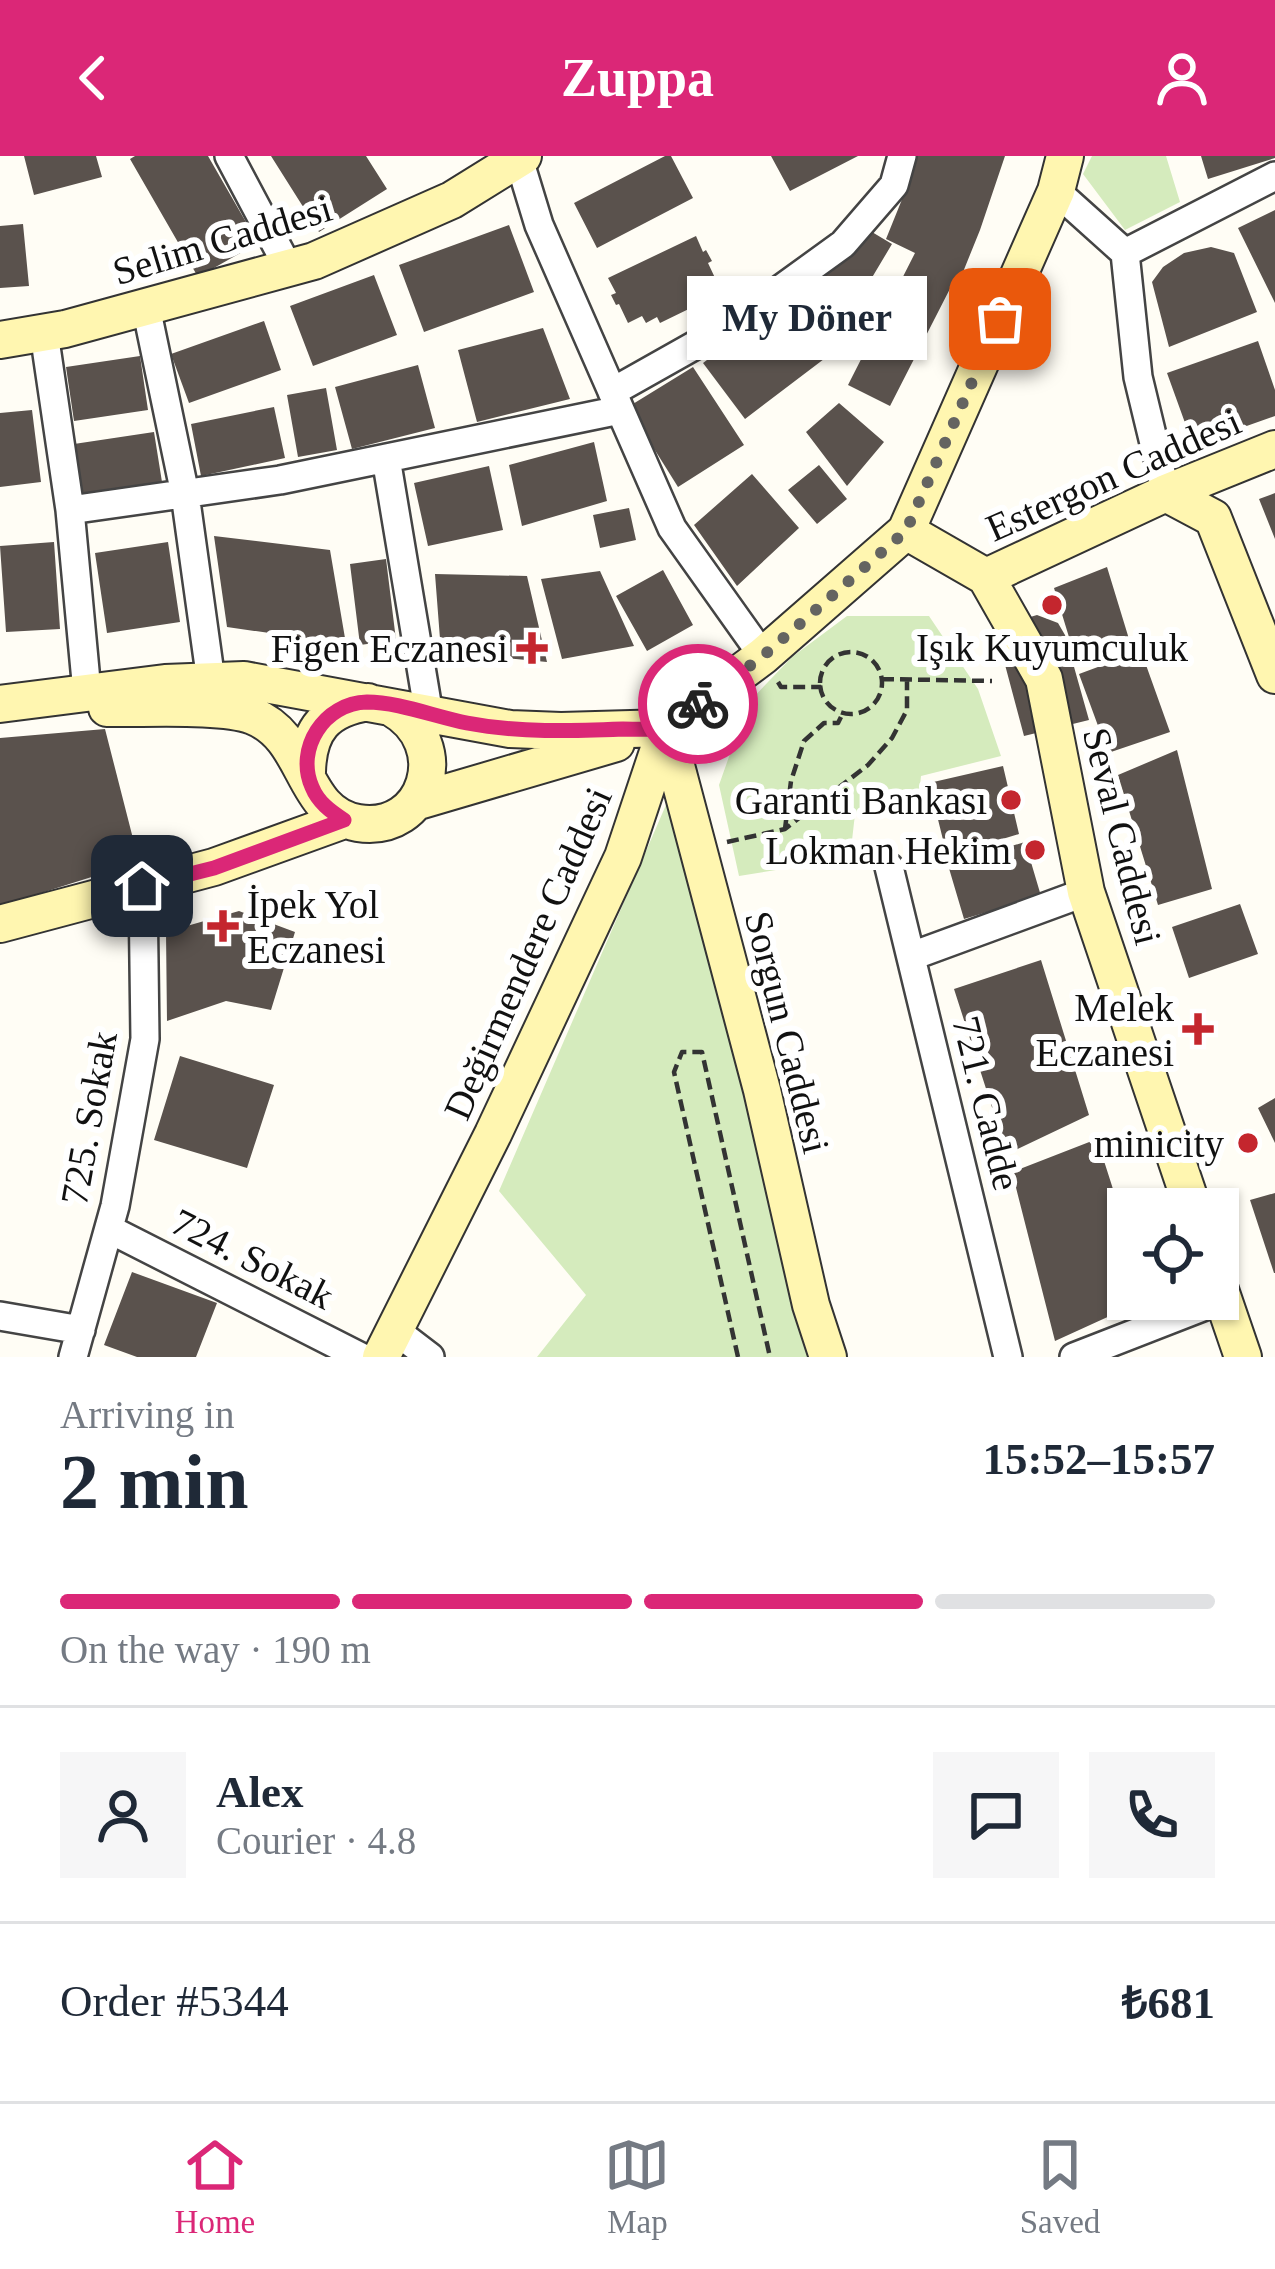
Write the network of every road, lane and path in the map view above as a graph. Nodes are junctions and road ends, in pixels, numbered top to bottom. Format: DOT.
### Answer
graph roads {
  1 [pos="229,156"];
  2 [pos="902,156"];
  3 [pos="520,157"];
  4 [pos="1061,174"];
  5 [pos="1275,176"];
  6 [pos="1125,254"];
  7 [pos="288,267"];
  8 [pos="146,307"];
  9 [pos="44,333"];
  10 [pos="0,340"];
  11 [pos="616,401"];
  12 [pos="1275,448"];
  13 [pos="386,458"];
  14 [pos="1166,493"];
  15 [pos="185,494"];
  16 [pos="70,510"];
  17 [pos="906,531"];
  18 [pos="986,577"];
  19 [pos="763,656"];
  20 [pos="1275,675"];
  21 [pos="907,678"];
  22 [pos="882,679"];
  23 [pos="212,681"];
  24 [pos="992,681"];
  25 [pos="820,687"];
  26 [pos="87,692"];
  27 [pos="378,704"];
  28 [pos="0,705"];
  29 [pos="843,713"];
  30 [pos="428,715"];
  31 [pos="666,728"];
  32 [pos="307,772"];
  33 [pos="415,802"];
  34 [pos="344,820"];
  35 [pos="785,829"];
  36 [pos="698,849"];
  37 [pos="889,868"];
  38 [pos="142,886"];
  39 [pos="1086,892"];
  40 [pos="0,924"];
  41 [pos="912,956"];
  42 [pos="1186,1188"];
  43 [pos="109,1228"];
  44 [pos="0,1316"];
  45 [pos="1157,1320"];
  46 [pos="1230,1320"];
  47 [pos="77,1343"];
  48 [pos="389,1344"];
  49 [pos="362,1357"];
  50 [pos="430,1357"];
  51 [pos="738,1357"];
  52 [pos="770,1357"];
  53 [pos="828,1357"];
  54 [pos="1008,1357"];
  55 [pos="1074,1357"];
  56 [pos="1243,1357"];
  1 -- 7 [label="street"];
  2 -- 11 [label="street"];
  3 -- 7 [label="street, Selim Caddesi"];
  3 -- 11 [label="street"];
  4 -- 6 [label="street"];
  4 -- 17 [label="street"];
  5 -- 6 [label="street"];
  6 -- 14 [label="street"];
  7 -- 8 [label="street, Selim Caddesi"];
  8 -- 9 [label="street, Selim Caddesi"];
  8 -- 15 [label="street"];
  9 -- 10 [label="street, Selim Caddesi"];
  9 -- 16 [label="street"];
  11 -- 13 [label="street"];
  11 -- 19 [label="street"];
  12 -- 14 [label="street, Estergon Caddesi"];
  13 -- 15 [label="street"];
  13 -- 30 [label="street"];
  14 -- 18 [label="street, Estergon Caddesi"];
  14 -- 20 [label="street"];
  15 -- 16 [label="street"];
  15 -- 23 [label="street"];
  16 -- 26 [label="street"];
  17 -- 18 [label="street"];
  17 -- 19 [label="street"];
  18 -- 39 [label="street, Seval Caddesi"];
  19 -- 25 [label="path"];
  19 -- 31 [label="street"];
  21 -- 22 [label="path"];
  21 -- 24 [label="path"];
  21 -- 35 [label="path"];
  22 -- 25 [label="path"];
  22 -- 29 [label="path"];
  23 -- 26 [label="street"];
  23 -- 27 [label="street"];
  25 -- 29 [label="path"];
  26 -- 28 [label="street"];
  27 -- 30 [label="street"];
  27 -- 32 [label="street"];
  27 -- 33 [label="street"];
  28 -- 32 [label="street"];
  29 -- 35 [label="path"];
  30 -- 31 [label="street"];
  31 -- 33 [label="street"];
  31 -- 36 [label="street, Sorgun Caddesi"];
  31 -- 48 [label="street, Değirmendere Caddesi"];
  32 -- 34 [label="street"];
  33 -- 34 [label="street"];
  34 -- 38 [label="street"];
  35 -- 36 [label="path"];
  36 -- 53 [label="street, Sorgun Caddesi"];
  37 -- 41 [label="street, 721. Cadde"];
  38 -- 40 [label="street"];
  38 -- 43 [label="street, 725. Sokak"];
  39 -- 41 [label="street"];
  39 -- 42 [label="street, Seval Caddesi"];
  41 -- 54 [label="street, 721. Cadde"];
  43 -- 47 [label="street, 725. Sokak"];
  43 -- 49 [label="street, 724. Sokak"];
  44 -- 47 [label="street"];
  45 -- 55 [label="street"];
  46 -- 56 [label="street"];
  48 -- 50 [label="street"];
  51 -- 52 [label="path"];
}
